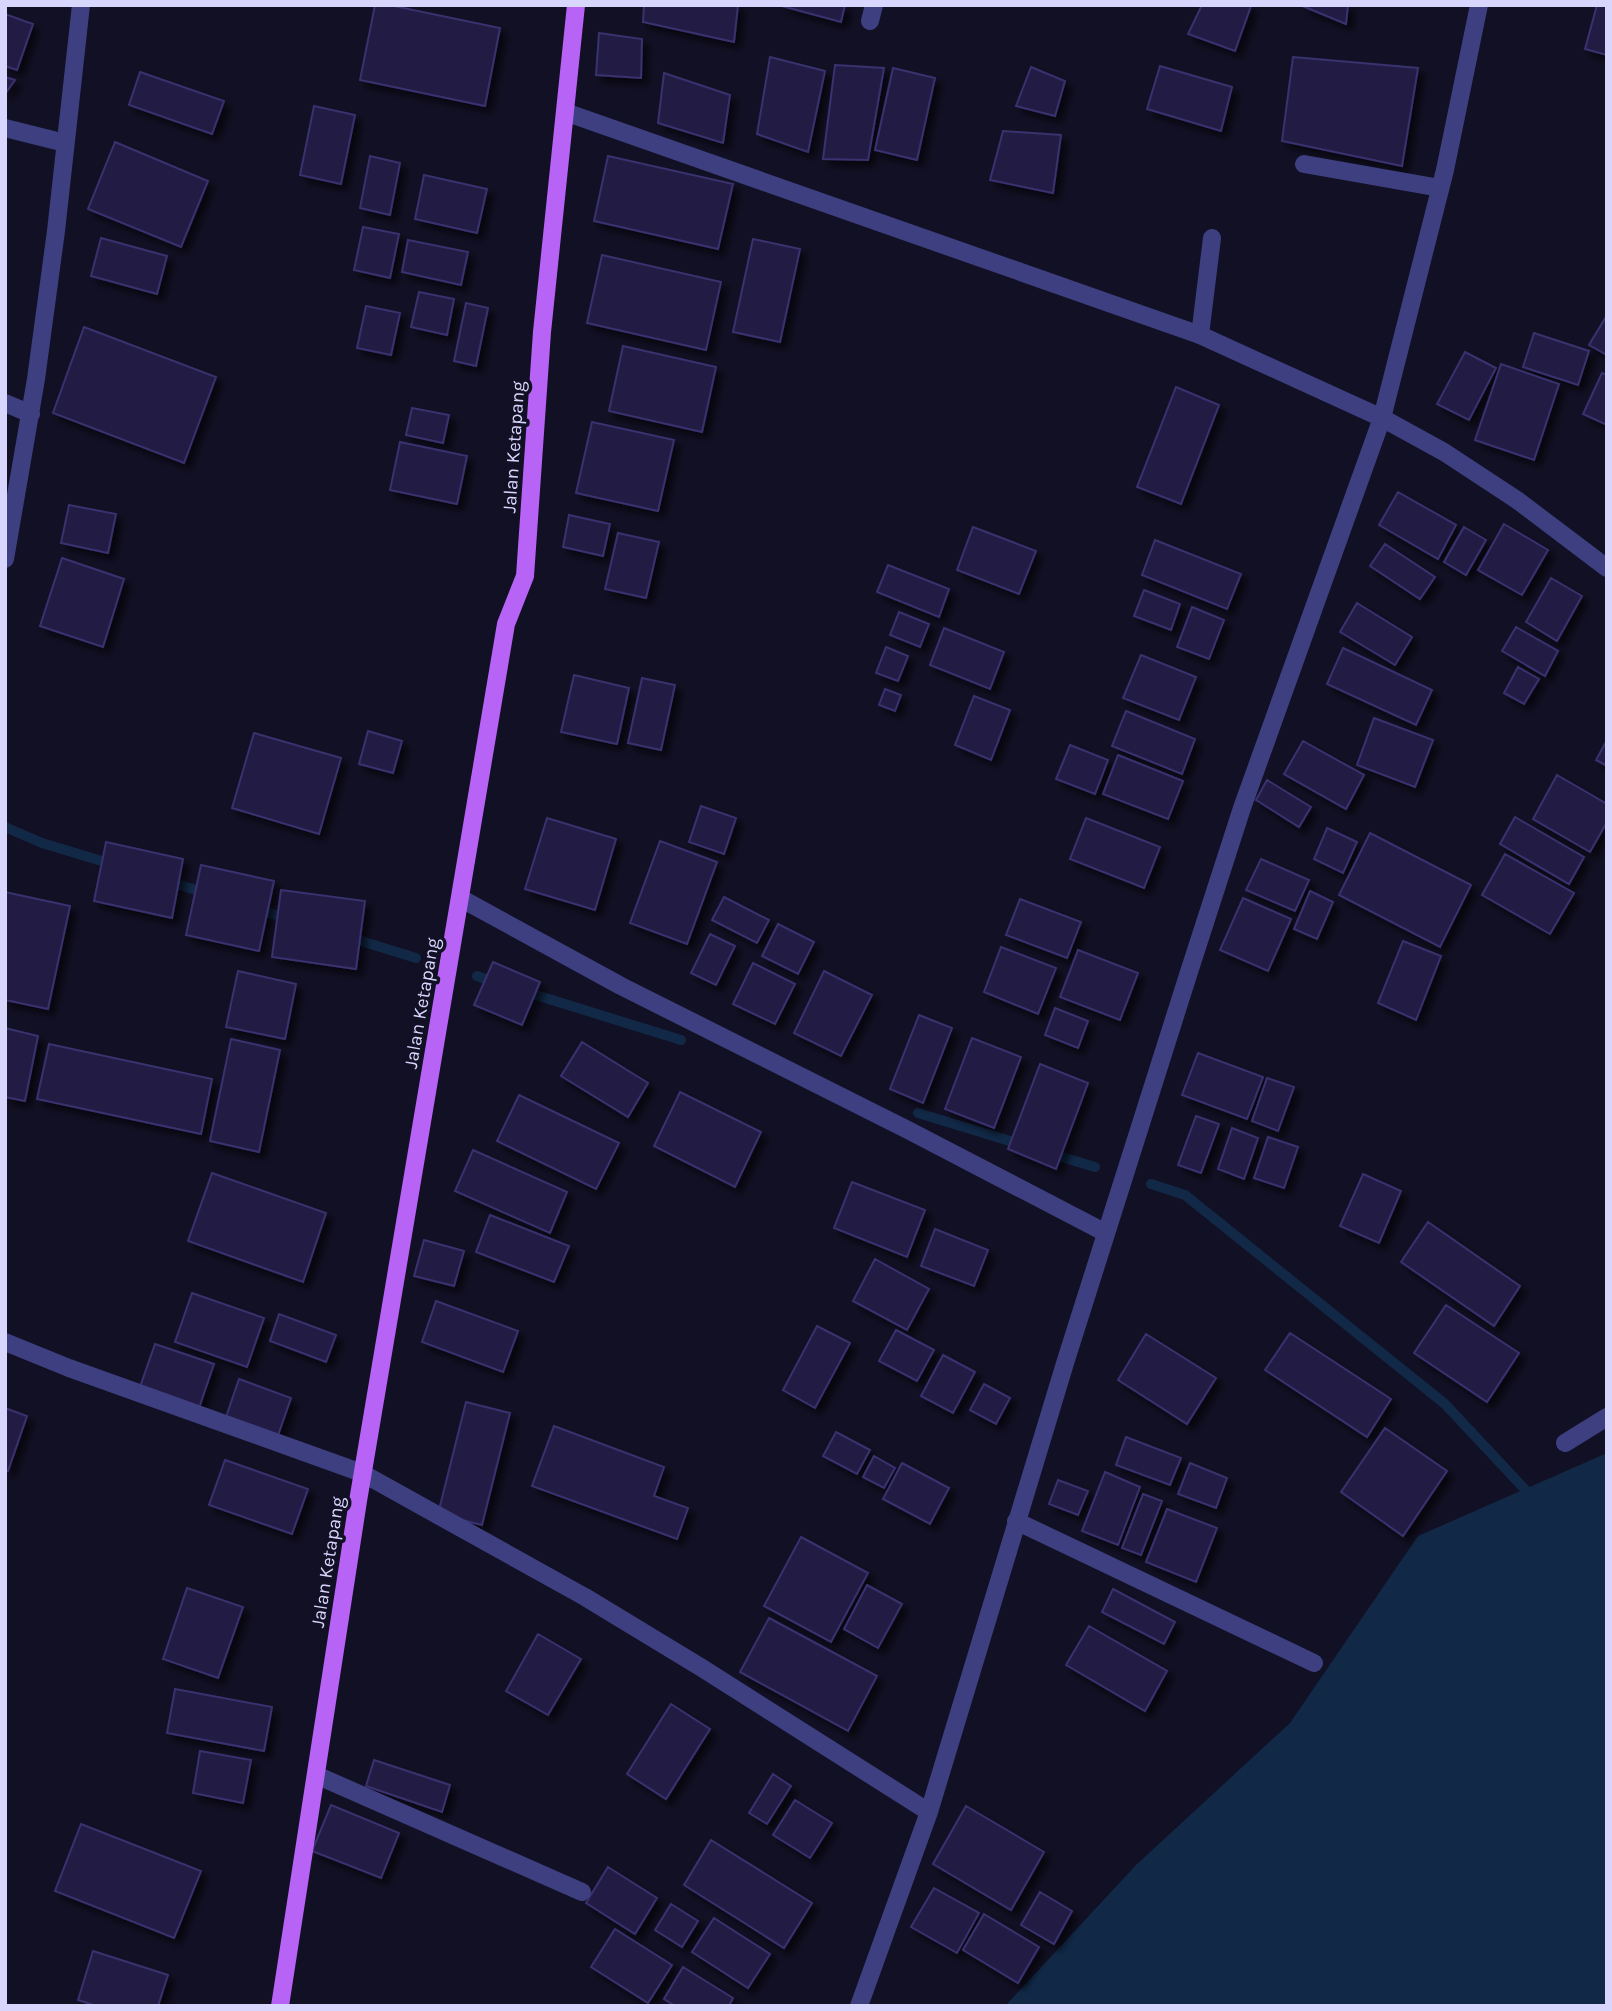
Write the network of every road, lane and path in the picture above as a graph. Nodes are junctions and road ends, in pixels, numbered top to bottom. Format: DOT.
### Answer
graph roads {
  1 [pos="81,5"];
  2 [pos="576,5"];
  3 [pos="1479,5"];
  4 [pos="565,112"];
  5 [pos="5,128"];
  6 [pos="65,143"];
  7 [pos="1304,164"];
  8 [pos="1440,188"];
  9 [pos="1212,238"];
  10 [pos="1200,335"];
  11 [pos="5,403"];
  12 [pos="31,414"];
  13 [pos="1382,418"];
  14 [pos="5,559"];
  15 [pos="1607,568"];
  16 [pos="460,898"];
  17 [pos="1106,1233"];
  18 [pos="5,1342"];
  19 [pos="1607,1417"];
  20 [pos="1565,1443"];
  21 [pos="362,1473"];
  22 [pos="1016,1521"];
  23 [pos="1314,1663"];
  24 [pos="316,1775"];
  25 [pos="929,1812"];
  26 [pos="582,1892"];
  27 [pos="280,2006"];
  28 [pos="859,2006"];
  1 -- 6 [label="street"];
  2 -- 4 [label="main road, Jalan Ketapang"];
  3 -- 8 [label="street"];
  4 -- 10 [label="street"];
  4 -- 16 [label="main road, Jalan Ketapang"];
  5 -- 6 [label="street"];
  6 -- 12 [label="street"];
  7 -- 8 [label="street"];
  8 -- 13 [label="street"];
  9 -- 10 [label="street"];
  10 -- 13 [label="street"];
  11 -- 12 [label="street"];
  12 -- 14 [label="street"];
  13 -- 15 [label="street"];
  13 -- 17 [label="street"];
  16 -- 17 [label="street"];
  16 -- 21 [label="main road, Jalan Ketapang"];
  17 -- 22 [label="street"];
  18 -- 21 [label="street"];
  19 -- 20 [label="street"];
  21 -- 24 [label="main road, Jalan Ketapang"];
  21 -- 25 [label="street"];
  22 -- 23 [label="street"];
  22 -- 25 [label="street"];
  24 -- 26 [label="street"];
  24 -- 27 [label="main road, Jalan Ketapang"];
  25 -- 28 [label="street"];
}
